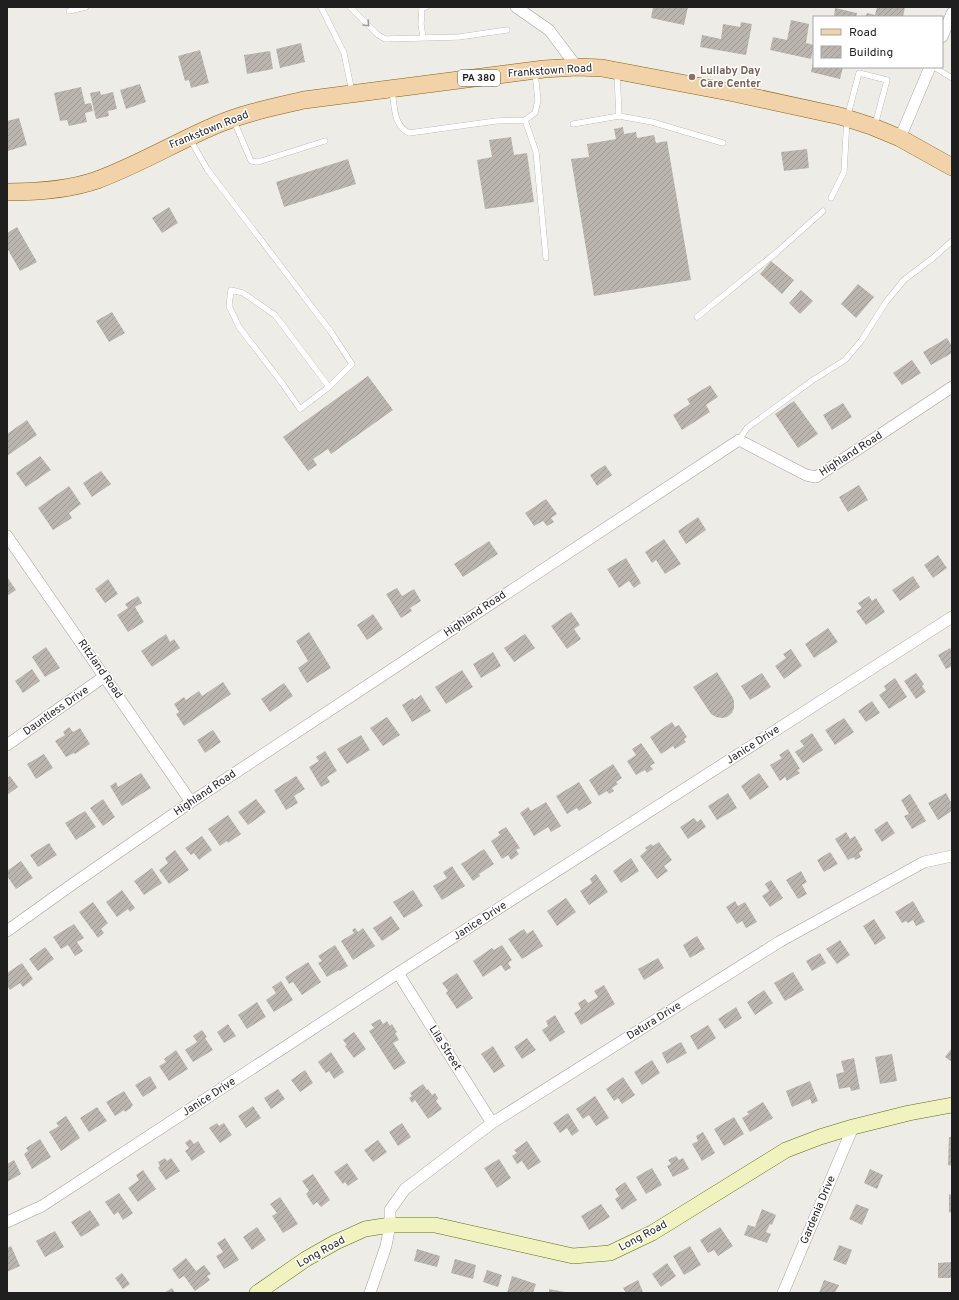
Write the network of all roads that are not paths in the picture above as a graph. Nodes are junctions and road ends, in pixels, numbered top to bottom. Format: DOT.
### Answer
graph roads {
  1 [pos="86,7"];
  2 [pos="321,7"];
  3 [pos="350,7"];
  4 [pos="426,7"];
  5 [pos="516,7"];
  6 [pos="69,11"];
  7 [pos="952,13"];
  8 [pos="507,30"];
  9 [pos="943,35"];
  10 [pos="423,38"];
  11 [pos="577,67"];
  12 [pos="930,68"];
  13 [pos="936,68"];
  14 [pos="535,70"];
  15 [pos="617,70"];
  16 [pos="952,78"];
  17 [pos="392,89"];
  18 [pos="353,94"];
  19 [pos="619,116"];
  20 [pos="847,118"];
  21 [pos="233,119"];
  22 [pos="525,120"];
  23 [pos="573,124"];
  24 [pos="875,128"];
  25 [pos="189,137"];
  26 [pos="900,138"];
  27 [pos="325,141"];
  28 [pos="723,143"];
  29 [pos="952,167"];
  30 [pos="7,192"];
  31 [pos="831,198"];
  32 [pos="823,211"];
  33 [pos="952,240"];
  34 [pos="546,258"];
  35 [pos="697,317"];
  36 [pos="329,387"];
  37 [pos="952,387"];
  38 [pos="739,440"];
  39 [pos="7,536"];
  40 [pos="952,617"];
  41 [pos="105,676"];
  42 [pos="7,745"];
  43 [pos="191,802"];
  44 [pos="952,856"];
  45 [pos="7,931"];
  46 [pos="398,974"];
  47 [pos="952,1105"];
  48 [pos="492,1123"];
  49 [pos="853,1126"];
  50 [pos="7,1222"];
  51 [pos="390,1225"];
  52 [pos="257,1293"];
  53 [pos="370,1293"];
  54 [pos="783,1293"];
  1 -- 6 [label="lane"];
  2 -- 18 [label="lane"];
  3 -- 10 [label="lane, one-way"];
  4 -- 10 [label="lane"];
  5 -- 11 [label="street"];
  7 -- 9 [label="street"];
  8 -- 10 [label="lane"];
  11 -- 14 [label="main road, Frankstown Road / PA 380"];
  11 -- 15 [label="main road, Frankstown Road / PA 380"];
  12 -- 26 [label="street"];
  13 -- 16 [label="lane"];
  14 -- 17 [label="main road, Frankstown Road / PA 380"];
  14 -- 22 [label="lane"];
  15 -- 19 [label="lane"];
  15 -- 20 [label="main road, Frankstown Road / PA 380"];
  17 -- 18 [label="main road, Frankstown Road / PA 380"];
  17 -- 22 [label="lane"];
  18 -- 21 [label="main road, Frankstown Road / PA 380"];
  19 -- 23 [label="lane"];
  19 -- 28 [label="lane"];
  20 -- 24 [label="main road, Frankstown Road / PA 380"];
  20 -- 24 [label="lane"];
  20 -- 31 [label="lane"];
  21 -- 25 [label="main road, Frankstown Road / PA 380"];
  21 -- 27 [label="lane"];
  22 -- 34 [label="lane"];
  24 -- 26 [label="main road, Frankstown Road / PA 380"];
  25 -- 30 [label="main road, Frankstown Road / PA 380"];
  25 -- 36 [label="lane"];
  26 -- 29 [label="main road, Frankstown Road / PA 380"];
  32 -- 35 [label="lane"];
  33 -- 38 [label="lane"];
  36 -- 36 [label="lane"];
  37 -- 38 [label="street, Highland Road"];
  38 -- 43 [label="street, Highland Road"];
  39 -- 41 [label="street, Ritzland Road"];
  40 -- 46 [label="street, Janice Drive"];
  41 -- 42 [label="street, Dauntless Drive"];
  41 -- 43 [label="street, Ritzland Road"];
  43 -- 45 [label="street, Highland Road"];
  44 -- 48 [label="street, Datura Drive"];
  46 -- 48 [label="street, Lila Street"];
  46 -- 50 [label="street, Janice Drive"];
  47 -- 49 [label="street, Long Road"];
  48 -- 51 [label="street, Datura Drive"];
  49 -- 51 [label="street, Long Road"];
  49 -- 54 [label="street, Gardenia Drive"];
  51 -- 52 [label="street, Long Road"];
  51 -- 53 [label="street, Datura Drive"];
}
